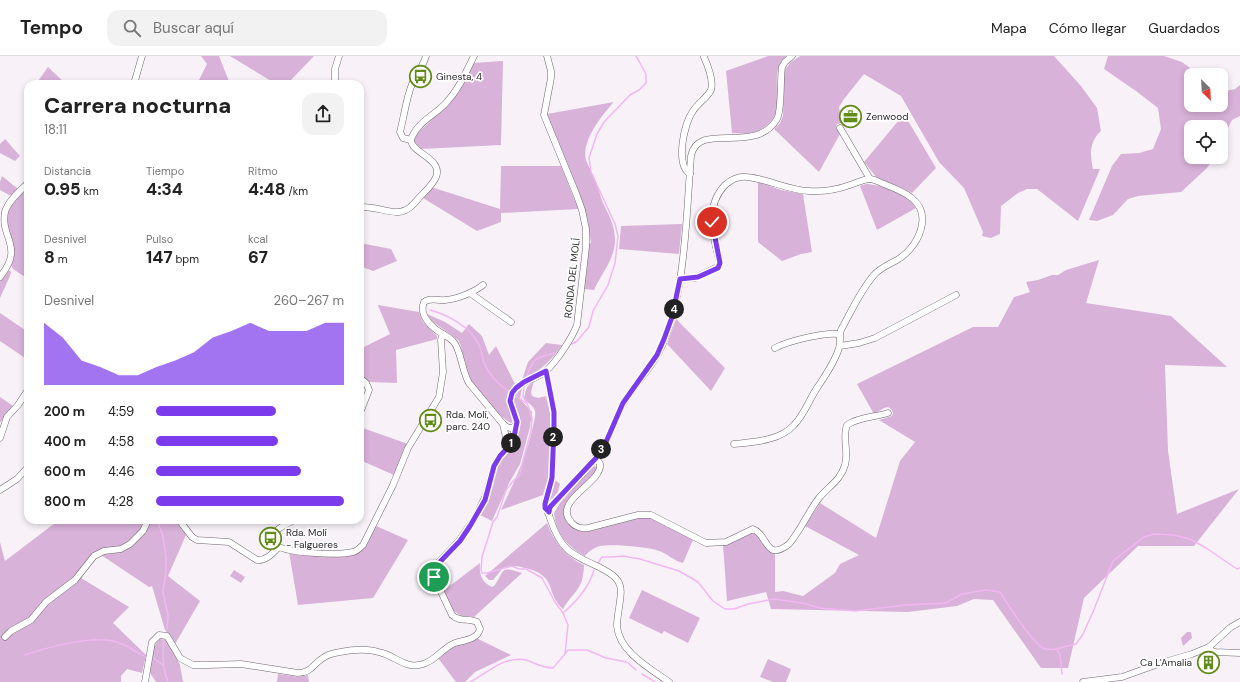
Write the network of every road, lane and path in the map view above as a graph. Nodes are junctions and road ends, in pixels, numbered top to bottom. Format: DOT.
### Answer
graph roads {
  1 [pos="142,56"];
  2 [pos="338,56"];
  3 [pos="426,56"];
  4 [pos="474,56"];
  5 [pos="548,56"];
  6 [pos="792,56"];
  7 [pos="704,57"];
  8 [pos="135,80"];
  9 [pos="335,80"];
  10 [pos="840,128"];
  11 [pos="411,140"];
  12 [pos="690,174"];
  13 [pos="870,179"];
  14 [pos="24,187"];
  15 [pos="364,207"];
  16 [pos="0,277"];
  17 [pos="680,279"];
  18 [pos="483,285"];
  19 [pos="470,293"];
  20 [pos="956,295"];
  21 [pos="511,322"];
  22 [pos="443,334"];
  23 [pos="839,334"];
  24 [pos="840,346"];
  25 [pos="775,348"];
  26 [pos="546,371"];
  27 [pos="364,382"];
  28 [pos="24,396"];
  29 [pos="364,403"];
  30 [pos="888,413"];
  31 [pos="503,424"];
  32 [pos="516,425"];
  33 [pos="0,438"];
  34 [pos="734,444"];
  35 [pos="503,452"];
  36 [pos="596,458"];
  37 [pos="24,471"];
  38 [pos="0,490"];
  39 [pos="549,512"];
  40 [pos="146,524"];
  41 [pos="182,524"];
  42 [pos="288,524"];
  43 [pos="279,548"];
  44 [pos="1240,622"];
  45 [pos="5,637"];
  46 [pos="1208,647"];
  47 [pos="1240,653"];
  48 [pos="145,682"];
  49 [pos="669,682"];
  50 [pos="1083,682"];
  1 -- 8 [label="street"];
  2 -- 9 [label="street"];
  3 -- 11 [label="street"];
  4 -- 11 [label="street"];
  5 -- 26 [label="street, RONDA DEL MOLÍ"];
  6 -- 12 [label="street"];
  7 -- 12 [label="street"];
  10 -- 13 [label="street"];
  11 -- 15 [label="street"];
  12 -- 17 [label="street"];
  13 -- 17 [label="street"];
  13 -- 23 [label="street"];
  14 -- 16 [label="street"];
  17 -- 36 [label="street"];
  18 -- 19 [label="street"];
  19 -- 21 [label="street"];
  19 -- 22 [label="street"];
  20 -- 24 [label="street"];
  22 -- 31 [label="street"];
  22 -- 43 [label="street"];
  23 -- 24 [label="street"];
  23 -- 25 [label="street"];
  24 -- 34 [label="street"];
  26 -- 32 [label="street, RONDA DEL MOLÍ"];
  26 -- 39 [label="street"];
  27 -- 29 [label="street"];
  28 -- 33 [label="street"];
  30 -- 36 [label="street"];
  31 -- 32 [label="street"];
  31 -- 35 [label="street"];
  32 -- 35 [label="street"];
  35 -- 48 [label="street"];
  36 -- 39 [label="street"];
  37 -- 38 [label="street"];
  39 -- 49 [label="street"];
  40 -- 45 [label="street"];
  41 -- 43 [label="street"];
  42 -- 43 [label="street"];
  44 -- 46 [label="street"];
  46 -- 47 [label="street"];
  46 -- 50 [label="street"];
}
